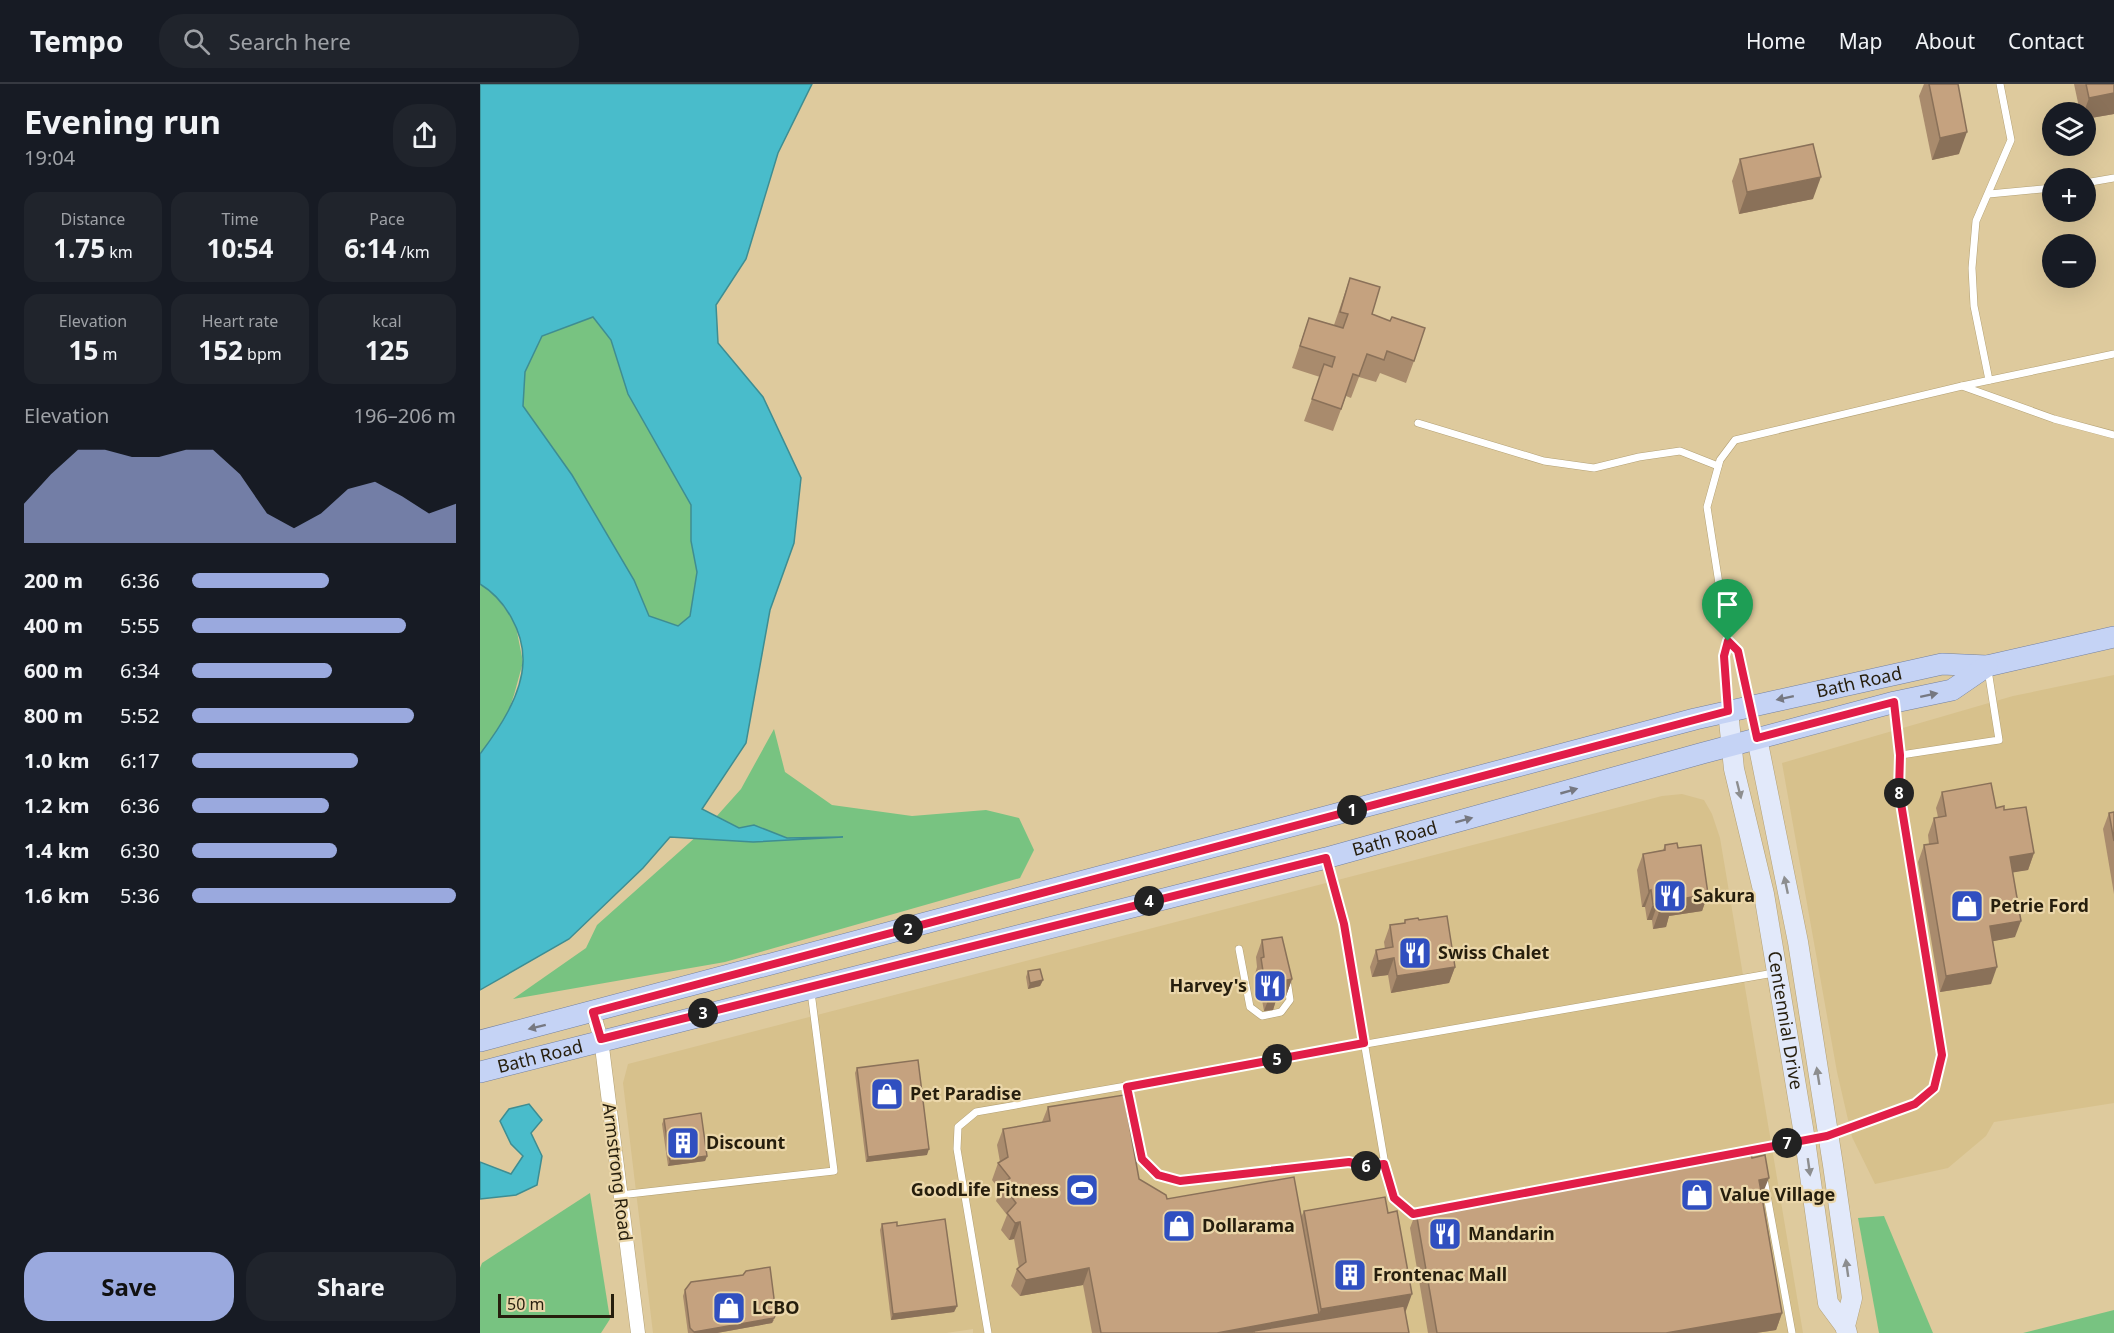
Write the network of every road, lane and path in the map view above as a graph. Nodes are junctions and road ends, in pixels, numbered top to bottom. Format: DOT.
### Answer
graph roads {
  1 [pos="2000,84"];
  2 [pos="2114,178"];
  3 [pos="2096,181"];
  4 [pos="2042,189"];
  5 [pos="1989,194"];
  6 [pos="2114,354"];
  7 [pos="1989,380"];
  8 [pos="1962,386"];
  9 [pos="1418,423"];
  10 [pos="2114,435"];
  11 [pos="1718,466"];
  12 [pos="2114,637"];
  13 [pos="1728,641"];
  14 [pos="1987,666"];
  15 [pos="1894,702"];
  16 [pos="1750,706"];
  17 [pos="1728,711"];
  18 [pos="1757,738"];
  19 [pos="1730,746"];
  20 [pos="1900,755"];
  21 [pos="1326,858"];
  22 [pos="1239,949"];
  23 [pos="1285,970"];
  24 [pos="1777,972"];
  25 [pos="811,986"];
  26 [pos="593,1012"];
  27 [pos="601,1039"];
  28 [pos="480,1041"];
  29 [pos="1364,1043"];
  30 [pos="480,1072"];
  31 [pos="1127,1087"];
  32 [pos="1827,1136"];
  33 [pos="1805,1140"];
  34 [pos="1758,1148"];
  35 [pos="1760,1160"];
  36 [pos="1384,1164"];
  37 [pos="1762,1171"];
  38 [pos="620,1195"];
  39 [pos="1480,1201"];
  40 [pos="1428,1211"];
  41 [pos="1846,1330"];
  42 [pos="638,1333"];
  43 [pos="988,1333"];
  44 [pos="1792,1333"];
  1 -- 5 [label="lane"];
  2 -- 3 [label="lane"];
  4 -- 5 [label="lane"];
  5 -- 7 [label="lane"];
  6 -- 7 [label="lane"];
  7 -- 8 [label="lane"];
  8 -- 10 [label="lane"];
  8 -- 11 [label="lane"];
  9 -- 11 [label="lane"];
  11 -- 13 [label="lane"];
  12 -- 14 [label="main road, Bath Road"];
  13 -- 16 [label="lane"];
  13 -- 17 [label="lane"];
  15 -- 14 [label="main road, Bath Road, one-way"];
  14 -- 16 [label="main road, Bath Road, one-way"];
  14 -- 20 [label="lane"];
  15 -- 18 [label="main road, Bath Road"];
  15 -- 20 [label="lane"];
  16 -- 17 [label="main road, Bath Road"];
  16 -- 18 [label="lane"];
  17 -- 19 [label="main road, Centennial Drive"];
  17 -- 26 [label="main road, Bath Road"];
  18 -- 19 [label="main road, Bath Road"];
  32 -- 18 [label="main road, Centennial Drive, one-way"];
  21 -- 19 [label="main road, Bath Road, one-way"];
  19 -- 24 [label="main road, Centennial Drive, one-way"];
  20 -- 32 [label="lane"];
  21 -- 25 [label="main road, Bath Road"];
  21 -- 29 [label="lane"];
  22 -- 23 [label="lane"];
  24 -- 29 [label="lane"];
  24 -- 33 [label="main road, Centennial Drive"];
  25 -- 27 [label="main road, Bath Road"];
  25 -- 38 [label="lane"];
  26 -- 27 [label="street, Armstrong Road"];
  26 -- 28 [label="main road, Bath Road, one-way"];
  27 -- 30 [label="main road, Bath Road"];
  27 -- 38 [label="street, Armstrong Road"];
  29 -- 31 [label="lane"];
  29 -- 36 [label="lane"];
  31 -- 36 [label="lane"];
  31 -- 43 [label="lane"];
  32 -- 33 [label="lane"];
  41 -- 32 [label="main road, Centennial Drive, one-way"];
  33 -- 34 [label="lane"];
  33 -- 41 [label="main road, Centennial Drive, one-way"];
  34 -- 35 [label="lane"];
  34 -- 39 [label="lane"];
  36 -- 40 [label="lane"];
  37 -- 44 [label="lane"];
  38 -- 42 [label="street, Armstrong Road"];
}
